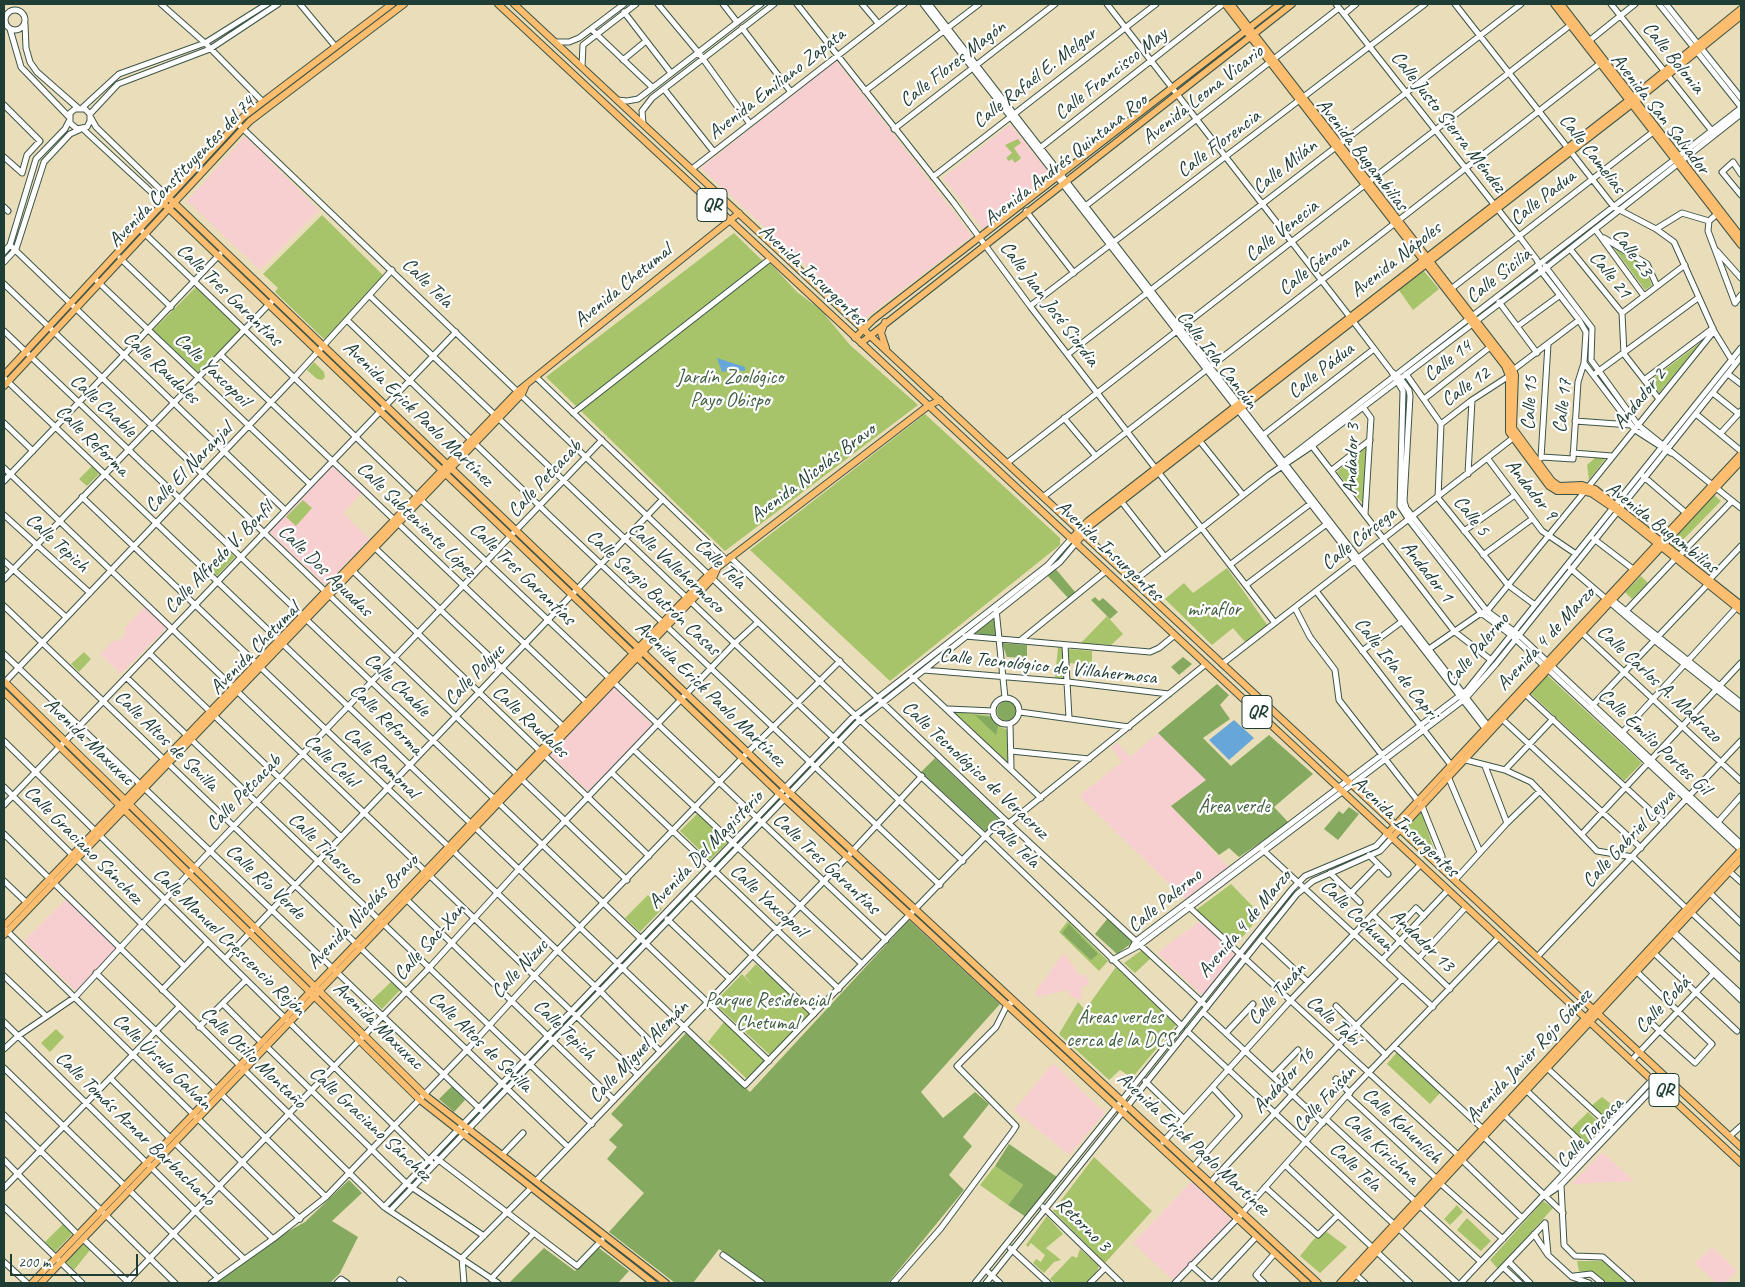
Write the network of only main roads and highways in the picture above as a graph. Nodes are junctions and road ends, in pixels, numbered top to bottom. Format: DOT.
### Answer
graph roads {
  1 [pos="404,4"];
  2 [pos="498,4"];
  3 [pos="1224,4"];
  4 [pos="1231,4"];
  5 [pos="1280,4"];
  6 [pos="1292,4"];
  7 [pos="1554,4"];
  8 [pos="1561,4"];
  9 [pos="395,5"];
  10 [pos="518,5"];
  11 [pos="1740,13"];
  12 [pos="1572,23"];
  13 [pos="1247,29"];
  14 [pos="1252,35"];
  15 [pos="1602,62"];
  16 [pos="1632,100"];
  17 [pos="665,144"];
  18 [pos="657,153"];
  19 [pos="1679,161"];
  20 [pos="705,182"];
  21 [pos="697,190"];
  22 [pos="168,197"];
  23 [pos="174,202"];
  24 [pos="163,203"];
  25 [pos="168,209"];
  26 [pos="739,213"];
  27 [pos="730,222"];
  28 [pos="1741,237"];
  29 [pos="1741,245"];
  30 [pos="1426,261"];
  31 [pos="847,314"];
  32 [pos="1472,319"];
  33 [pos="836,320"];
  34 [pos="874,320"];
  35 [pos="885,322"];
  36 [pos="863,329"];
  37 [pos="869,335"];
  38 [pos="855,338"];
  39 [pos="860,343"];
  40 [pos="888,352"];
  41 [pos="5,380"];
  42 [pos="937,398"];
  43 [pos="928,406"];
  44 [pos="1238,407"];
  45 [pos="1520,444"];
  46 [pos="1741,453"];
  47 [pos="1741,461"];
  48 [pos="449,466"];
  49 [pos="1157,470"];
  50 [pos="443,472"];
  51 [pos="1714,487"];
  52 [pos="1587,489"];
  53 [pos="1081,532"];
  54 [pos="1074,541"];
  55 [pos="1661,544"];
  56 [pos="1609,600"];
  57 [pos="1740,606"];
  58 [pos="1172,616"];
  59 [pos="1164,624"];
  60 [pos="641,649"];
  61 [pos="635,655"];
  62 [pos="4,682"];
  63 [pos="4,692"];
  64 [pos="1523,692"];
  65 [pos="1488,729"];
  66 [pos="62,743"];
  67 [pos="1461,758"];
  68 [pos="1447,774"];
  69 [pos="127,801"];
  70 [pos="121,808"];
  71 [pos="1397,828"];
  72 [pos="1390,836"];
  73 [pos="1741,850"];
  74 [pos="1741,860"];
  75 [pos="191,871"];
  76 [pos="1449,875"];
  77 [pos="51,881"];
  78 [pos="1441,883"];
  79 [pos="1690,911"];
  80 [pos="5,930"];
  81 [pos="1672,931"];
  82 [pos="314,991"];
  83 [pos="1596,1012"];
  84 [pos="1587,1021"];
  85 [pos="1502,1113"];
  86 [pos="463,1129"];
  87 [pos="1741,1147"];
  88 [pos="1460,1158"];
  89 [pos="1741,1163"];
  90 [pos="1375,1250"];
  91 [pos="59,1260"];
  92 [pos="32,1283"];
  93 [pos="41,1283"];
  94 [pos="653,1283"];
  95 [pos="666,1283"];
  96 [pos="1306,1283"];
  97 [pos="1318,1283"];
  98 [pos="1340,1283"];
  99 [pos="1348,1283"];
  1 -- 9 [label="main road, Avenida Constituyentes del 74"];
  2 -- 18 [label="main road, Avenida Insurgentes / QR"];
  3 -- 13 [label="main road, Avenida Bugambilias"];
  4 -- 13 [label="main road, Avenida Bugambilias"];
  5 -- 13 [label="main road, Avenida Andrés Quintana Roo"];
  6 -- 14 [label="main road, Avenida Andrés Quintana Roo"];
  7 -- 12 [label="main road, Avenida San Salvador"];
  8 -- 12 [label="main road, Avenida San Salvador"];
  9 -- 22 [label="main road, Avenida Constituyentes del 74"];
  9 -- 23 [label="main road, Avenida Constituyentes del 74"];
  10 -- 17 [label="main road, Avenida Insurgentes / QR"];
  11 -- 16 [label="main road, Avenida Nápoles"];
  12 -- 15 [label="main road, Avenida San Salvador"];
  12 -- 15 [label="main road, Avenida San Salvador"];
  13 -- 14 [label="main road, Avenida Bugambilias"];
  13 -- 34 [label="main road, Avenida Andrés Quintana Roo"];
  14 -- 30 [label="main road, Avenida Bugambilias"];
  14 -- 35 [label="main road, Avenida Andrés Quintana Roo"];
  15 -- 16 [label="main road, Avenida San Salvador"];
  16 -- 19 [label="main road, Avenida San Salvador"];
  16 -- 19 [label="main road, Avenida San Salvador"];
  16 -- 30 [label="main road, Avenida Nápoles"];
  17 -- 18 [label="main road"];
  17 -- 20 [label="main road, Avenida Insurgentes / QR"];
  18 -- 21 [label="main road, Avenida Insurgentes / QR"];
  19 -- 28 [label="main road, Avenida San Salvador"];
  19 -- 29 [label="main road, Avenida San Salvador"];
  20 -- 21 [label="main road"];
  20 -- 26 [label="main road, Avenida Insurgentes / QR"];
  21 -- 27 [label="main road, Avenida Insurgentes / QR"];
  22 -- 23 [label="main road, Avenida Erick Paolo Martínez"];
  22 -- 24 [label="main road, Avenida Constituyentes del 74"];
  23 -- 25 [label="main road, Avenida Constituyentes del 74"];
  23 -- 48 [label="main road, Avenida Erick Paolo Martínez"];
  24 -- 25 [label="main road, Avenida Erick Paolo Martínez"];
  24 -- 41 [label="main road, Avenida Constituyentes del 74"];
  25 -- 41 [label="main road, Avenida Constituyentes del 74"];
  25 -- 50 [label="main road, Avenida Erick Paolo Martínez"];
  26 -- 27 [label="main road, Avenida Chetumal"];
  26 -- 31 [label="main road, Avenida Insurgentes / QR"];
  27 -- 33 [label="main road, Avenida Insurgentes / QR"];
  27 -- 48 [label="main road, Avenida Chetumal"];
  30 -- 32 [label="main road, Avenida Bugambilias"];
  30 -- 32 [label="main road, Avenida Bugambilias"];
  30 -- 44 [label="main road, Avenida Nápoles"];
  31 -- 33 [label="main road"];
  31 -- 34 [label="main road"];
  31 -- 36 [label="main road, Avenida Insurgentes / QR"];
  32 -- 45 [label="main road, Avenida Bugambilias"];
  32 -- 45 [label="main road, Avenida Bugambilias"];
  33 -- 38 [label="main road, Avenida Insurgentes / QR"];
  34 -- 36 [label="main road, Avenida Andrés Quintana Roo"];
  35 -- 37 [label="main road, Avenida Andrés Quintana Roo"];
  35 -- 40 [label="main road"];
  36 -- 37 [label="main road, Avenida Insurgentes / QR"];
  36 -- 38 [label="main road, Avenida Andrés Quintana Roo"];
  37 -- 39 [label="main road, Avenida Andrés Quintana Roo"];
  37 -- 40 [label="main road, Avenida Insurgentes / QR"];
  38 -- 39 [label="main road, Avenida Insurgentes / QR"];
  39 -- 43 [label="main road, Avenida Insurgentes / QR"];
  40 -- 42 [label="main road, Avenida Insurgentes / QR"];
  42 -- 43 [label="main road, Avenida Nicolás Bravo"];
  42 -- 53 [label="main road, Avenida Insurgentes / QR"];
  43 -- 54 [label="main road, Avenida Insurgentes / QR"];
  43 -- 60 [label="main road, Avenida Nicolás Bravo"];
  44 -- 49 [label="main road, Avenida Nápoles"];
  44 -- 49 [label="main road, Avenida Nápoles"];
  45 -- 52 [label="main road, Avenida Bugambilias"];
  45 -- 52 [label="main road, Avenida Bugambilias"];
  46 -- 51 [label="main road, Avenida 4 de Marzo"];
  47 -- 51 [label="main road, Avenida 4 de Marzo"];
  48 -- 50 [label="main road, Avenida Chetumal"];
  48 -- 60 [label="main road, Avenida Erick Paolo Martínez"];
  49 -- 53 [label="main road, Avenida Nápoles"];
  50 -- 61 [label="main road, Avenida Erick Paolo Martínez"];
  50 -- 69 [label="main road, Avenida Chetumal"];
  51 -- 55 [label="main road, Avenida 4 de Marzo"];
  51 -- 55 [label="main road, Avenida 4 de Marzo"];
  52 -- 55 [label="main road, Avenida Bugambilias"];
  53 -- 54 [label="main road, Avenida Nápoles"];
  53 -- 58 [label="main road, Avenida Insurgentes / QR"];
  54 -- 59 [label="main road, Avenida Insurgentes / QR"];
  55 -- 56 [label="main road, Avenida 4 de Marzo"];
  55 -- 56 [label="main road, Avenida 4 de Marzo"];
  55 -- 57 [label="main road, Avenida Bugambilias"];
  56 -- 64 [label="main road, Avenida 4 de Marzo"];
  58 -- 59 [label="main road"];
  58 -- 71 [label="main road, Avenida Insurgentes / QR"];
  59 -- 72 [label="main road, Avenida Insurgentes / QR"];
  60 -- 61 [label="main road, Avenida Nicolás Bravo"];
  60 -- 97 [label="main road, Avenida Erick Paolo Martínez"];
  61 -- 82 [label="main road, Avenida Nicolás Bravo"];
  61 -- 96 [label="main road, Avenida Erick Paolo Martínez"];
  62 -- 66 [label="main road, Avenida Maxuxac"];
  63 -- 66 [label="main road, Avenida Maxuxac"];
  64 -- 65 [label="main road, Avenida 4 de Marzo"];
  64 -- 65 [label="main road, Avenida 4 de Marzo"];
  65 -- 67 [label="main road, Avenida 4 de Marzo"];
  66 -- 69 [label="main road, Avenida Maxuxac"];
  66 -- 70 [label="main road, Avenida Maxuxac"];
  67 -- 68 [label="main road, Avenida 4 de Marzo"];
  67 -- 68 [label="main road, Avenida 4 de Marzo"];
  68 -- 71 [label="main road, Avenida 4 de Marzo"];
  69 -- 70 [label="main road, Avenida Chetumal"];
  69 -- 75 [label="main road, Avenida Maxuxac"];
  70 -- 75 [label="main road, Avenida Maxuxac"];
  70 -- 77 [label="main road, Avenida Chetumal"];
  71 -- 72 [label="main road, Avenida 4 de Marzo"];
  71 -- 76 [label="main road, Avenida Insurgentes / QR"];
  72 -- 78 [label="main road, Avenida Insurgentes / QR"];
  73 -- 79 [label="main road, Avenida Javier Rojo Gómez"];
  74 -- 79 [label="main road, Avenida Javier Rojo Gómez"];
  75 -- 82 [label="main road, Avenida Maxuxac"];
  75 -- 82 [label="main road, Avenida Maxuxac"];
  76 -- 78 [label="main road"];
  76 -- 83 [label="main road, Avenida Insurgentes / QR"];
  77 -- 80 [label="main road, Avenida Chetumal"];
  77 -- 80 [label="main road, Avenida Chetumal"];
  78 -- 84 [label="main road, Avenida Insurgentes / QR"];
  79 -- 81 [label="main road, Avenida Javier Rojo Gómez"];
  81 -- 83 [label="main road, Avenida Javier Rojo Gómez"];
  81 -- 83 [label="main road, Avenida Javier Rojo Gómez"];
  82 -- 86 [label="main road, Avenida Maxuxac"];
  82 -- 91 [label="main road, Avenida Nicolás Bravo"];
  83 -- 84 [label="main road, Avenida Javier Rojo Gómez"];
  83 -- 87 [label="main road, Avenida Insurgentes / QR"];
  84 -- 85 [label="main road, Avenida Javier Rojo Gómez"];
  84 -- 85 [label="main road, Avenida Javier Rojo Gómez"];
  84 -- 89 [label="main road, Avenida Insurgentes / QR"];
  85 -- 88 [label="main road, Avenida Javier Rojo Gómez"];
  85 -- 88 [label="main road, Avenida Javier Rojo Gómez"];
  86 -- 94 [label="main road, Avenida Maxuxac"];
  86 -- 95 [label="main road, Avenida Maxuxac"];
  88 -- 90 [label="main road, Avenida Javier Rojo Gómez"];
  90 -- 98 [label="main road, Avenida Javier Rojo Gómez"];
  90 -- 99 [label="main road, Avenida Javier Rojo Gómez"];
  91 -- 92 [label="main road, Avenida Nicolás Bravo"];
  91 -- 93 [label="main road, Avenida Nicolás Bravo"];
}
